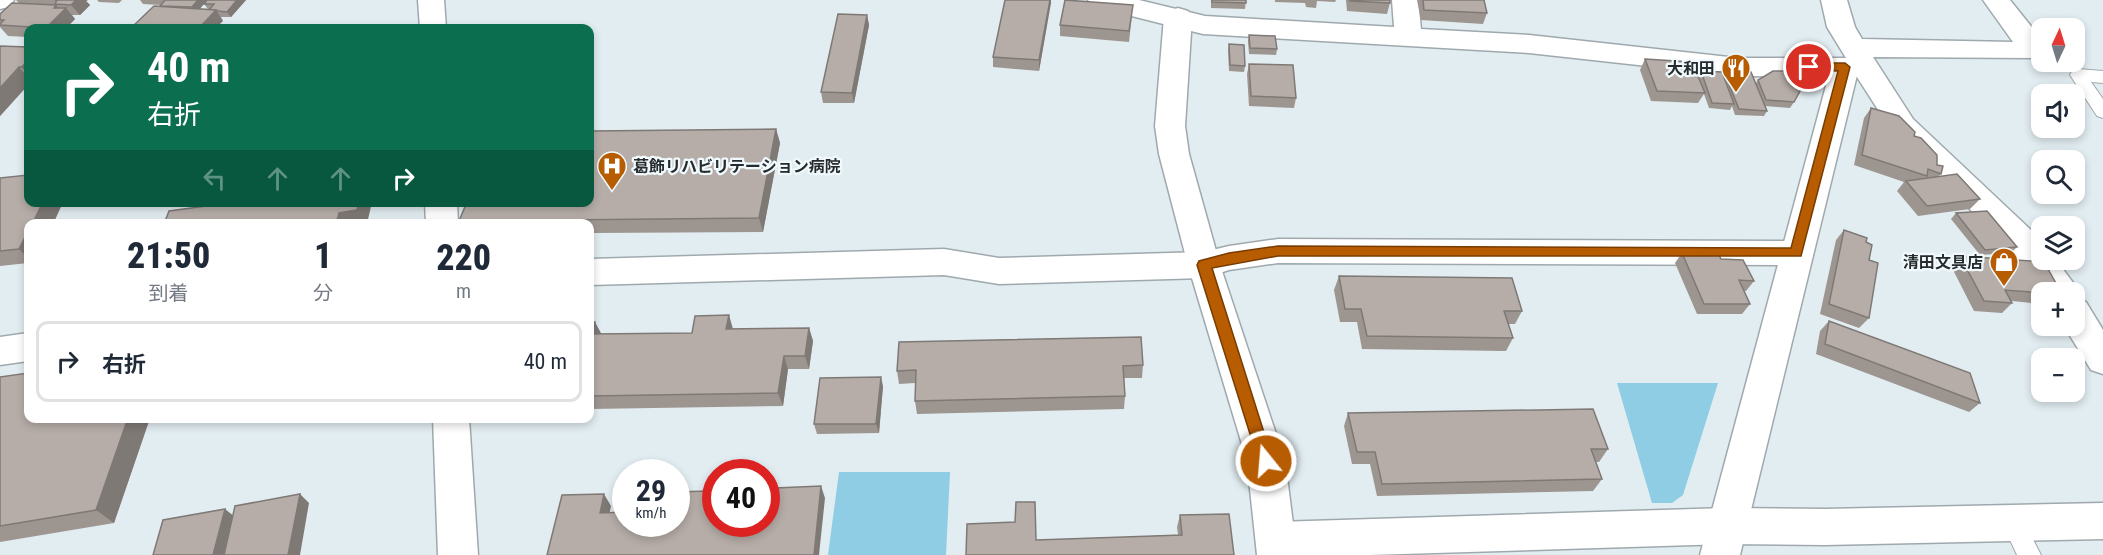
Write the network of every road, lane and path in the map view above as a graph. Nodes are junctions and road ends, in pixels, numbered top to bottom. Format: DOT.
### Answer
graph roads {
  1 [pos="431,0"];
  2 [pos="1101,0"];
  3 [pos="1405,0"];
  4 [pos="1834,0"];
  5 [pos="1996,0"];
  6 [pos="1176,11"];
  7 [pos="432,24"];
  8 [pos="1408,36"];
  9 [pos="1854,61"];
  10 [pos="2103,77"];
  11 [pos="2103,112"];
  12 [pos="1797,253"];
  13 [pos="1204,265"];
  14 [pos="594,272"];
  15 [pos="2055,282"];
  16 [pos="2085,330"];
  17 [pos="24,348"];
  18 [pos="0,351"];
  19 [pos="2103,360"];
  20 [pos="451,423"];
  21 [pos="2103,521"];
  22 [pos="2021,539"];
  23 [pos="1723,541"];
  24 [pos="1276,548"];
  25 [pos="458,555"];
  1 -- 7 [label="street"];
  2 -- 6 [label="street"];
  3 -- 8 [label="street"];
  4 -- 9 [label="street"];
  5 -- 9 [label="street"];
  6 -- 8 [label="street"];
  6 -- 13 [label="street"];
  8 -- 9 [label="street"];
  9 -- 12 [label="street"];
  9 -- 15 [label="street"];
  10 -- 11 [label="lane"];
  12 -- 13 [label="street"];
  12 -- 23 [label="street"];
  13 -- 14 [label="street"];
  13 -- 24 [label="street"];
  16 -- 19 [label="street"];
  17 -- 18 [label="street"];
  20 -- 25 [label="street"];
  21 -- 22 [label="street"];
  22 -- 23 [label="street"];
  23 -- 24 [label="street"];
}
